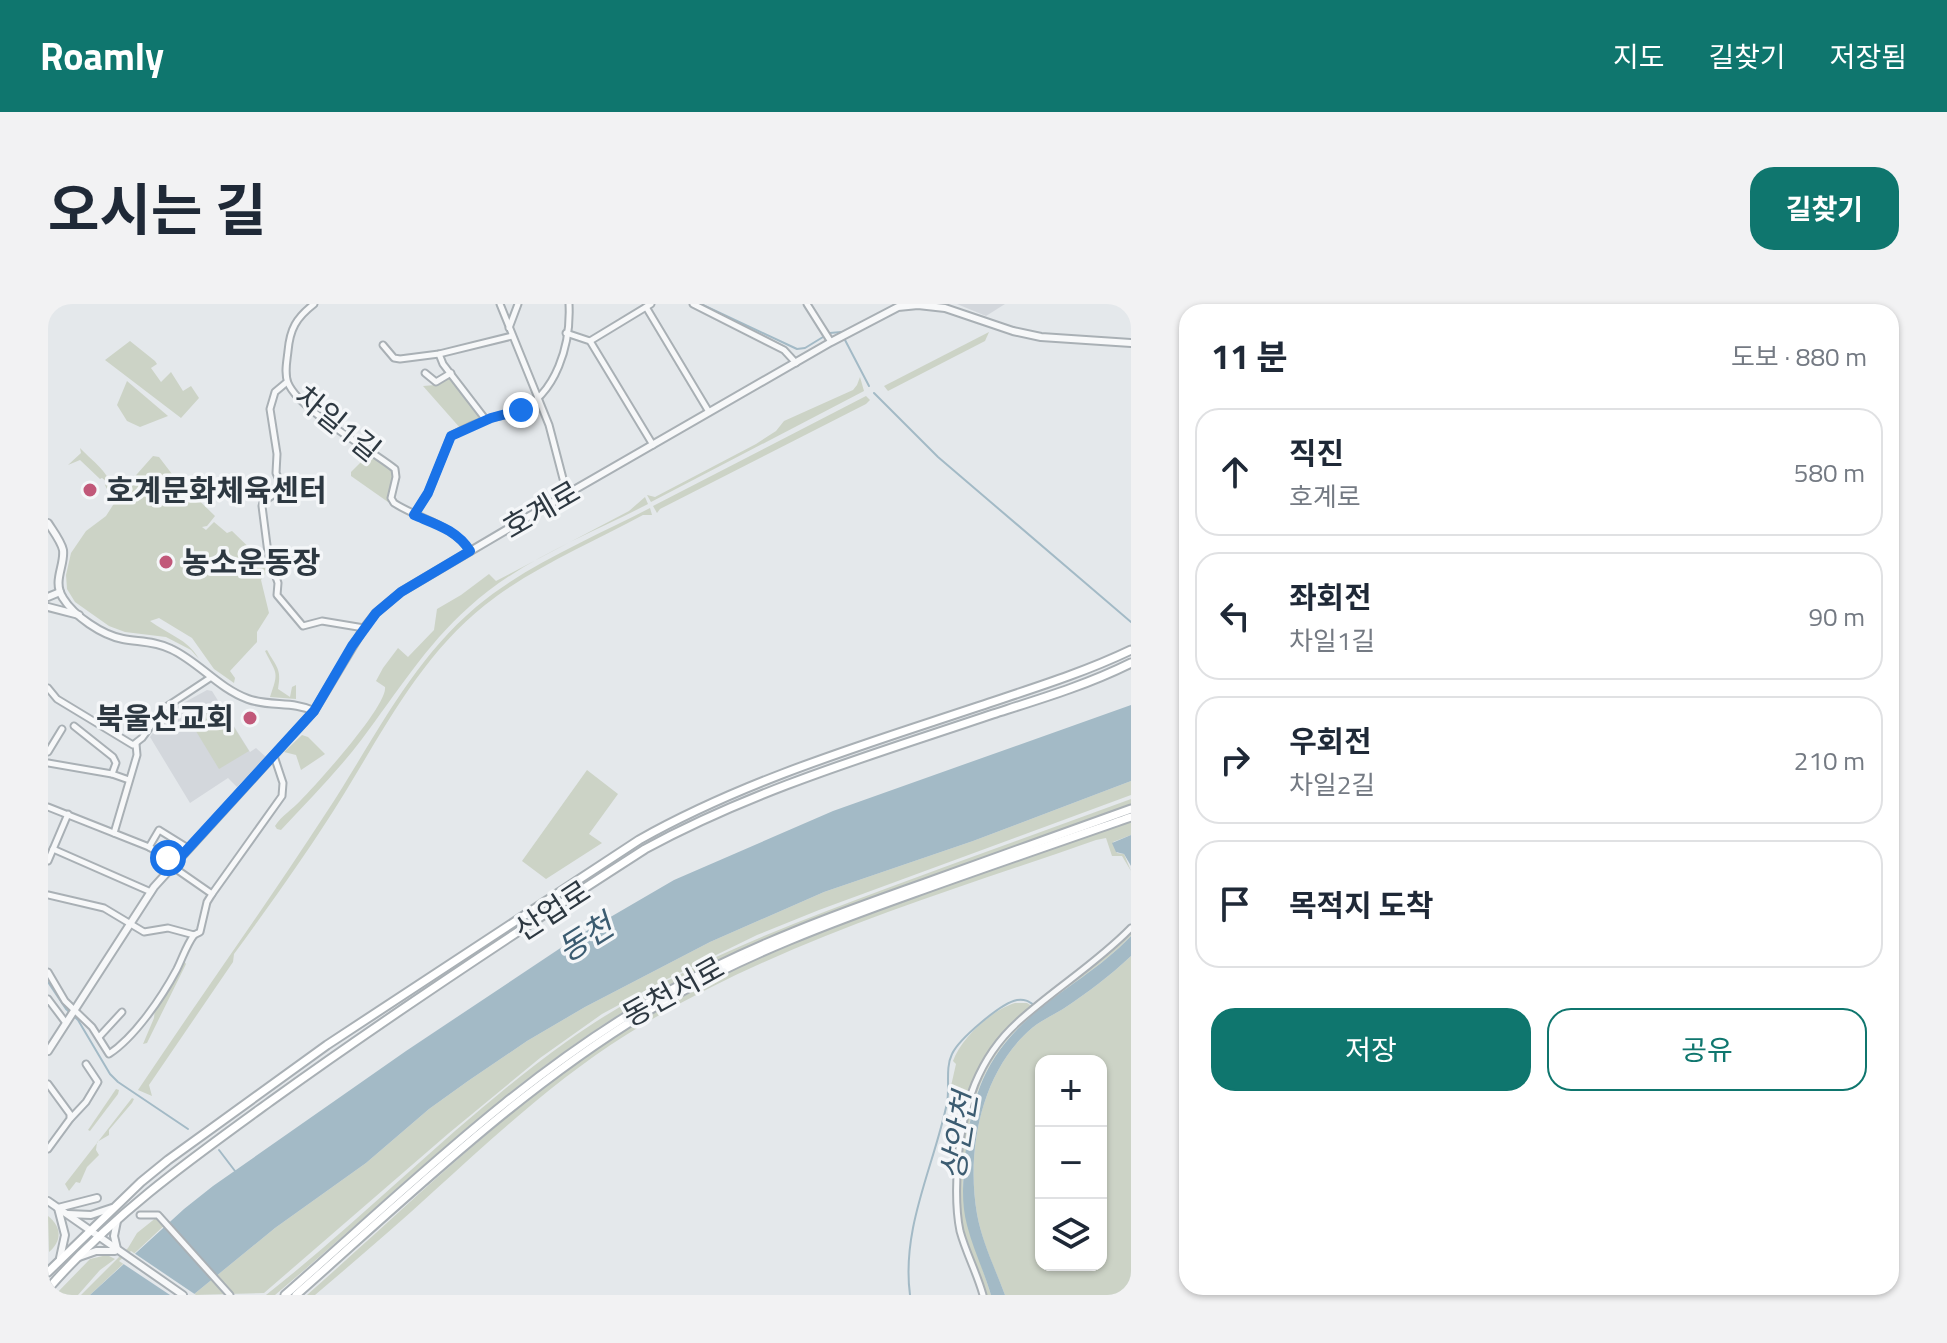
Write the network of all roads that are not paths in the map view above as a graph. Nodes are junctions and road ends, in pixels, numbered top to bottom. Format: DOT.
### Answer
graph roads {
  1 [pos="314,304"];
  2 [pos="500,304"];
  3 [pos="518,304"];
  4 [pos="569,304"];
  5 [pos="693,304"];
  6 [pos="807,304"];
  7 [pos="648,306"];
  8 [pos="897,306"];
  9 [pos="509,328"];
  10 [pos="566,333"];
  11 [pos="512,336"];
  12 [pos="590,341"];
  13 [pos="831,342"];
  14 [pos="1131,343"];
  15 [pos="383,345"];
  16 [pos="439,354"];
  17 [pos="796,363"];
  18 [pos="425,373"];
  19 [pos="451,373"];
  20 [pos="287,382"];
  21 [pos="537,398"];
  22 [pos="710,413"];
  23 [pos="486,420"];
  24 [pos="653,445"];
  25 [pos="567,494"];
  26 [pos="414,515"];
  27 [pos="48,523"];
  28 [pos="470,551"];
  29 [pos="60,592"];
  30 [pos="48,597"];
  31 [pos="48,607"];
  32 [pos="81,616"];
  33 [pos="364,628"];
  34 [pos="1131,650"];
  35 [pos="1131,663"];
  36 [pos="210,678"];
  37 [pos="48,688"];
  38 [pos="314,711"];
  39 [pos="74,726"];
  40 [pos="62,729"];
  41 [pos="136,744"];
  42 [pos="48,752"];
  43 [pos="274,756"];
  44 [pos="48,763"];
  45 [pos="112,774"];
  46 [pos="129,780"];
  47 [pos="48,807"];
  48 [pos="1131,809"];
  49 [pos="68,814"];
  50 [pos="1131,817"];
  51 [pos="114,833"];
  52 [pos="149,847"];
  53 [pos="188,848"];
  54 [pos="53,849"];
  55 [pos="48,861"];
  56 [pos="173,865"];
  57 [pos="151,892"];
  58 [pos="212,894"];
  59 [pos="48,895"];
  60 [pos="131,924"];
  61 [pos="1131,928"];
  62 [pos="194,935"];
  63 [pos="48,972"];
  64 [pos="48,999"];
  65 [pos="74,1011"];
  66 [pos="122,1012"];
  67 [pos="67,1022"];
  68 [pos="99,1037"];
  69 [pos="48,1051"];
  70 [pos="86,1064"];
  71 [pos="48,1084"];
  72 [pos="70,1119"];
  73 [pos="48,1149"];
  74 [pos="100,1199"];
  75 [pos="48,1201"];
  76 [pos="115,1207"];
  77 [pos="58,1208"];
  78 [pos="66,1214"];
  79 [pos="140,1215"];
  80 [pos="117,1219"];
  81 [pos="89,1231"];
  82 [pos="98,1237"];
  83 [pos="118,1252"];
  84 [pos="76,1259"];
  85 [pos="58,1262"];
  86 [pos="48,1272"];
  87 [pos="48,1289"];
  88 [pos="183,1295"];
  89 [pos="230,1295"];
  90 [pos="285,1295"];
  91 [pos="296,1295"];
  92 [pos="983,1295"];
  1 -- 20 [label="street, 차일1길"];
  2 -- 9 [label="street"];
  3 -- 9 [label="street"];
  4 -- 10 [label="street"];
  5 -- 17 [label="street"];
  6 -- 13 [label="street"];
  7 -- 12 [label="street"];
  7 -- 22 [label="street"];
  8 -- 13 [label="street, 호계로"];
  8 -- 14 [label="street, 호계로"];
  9 -- 11 [label="street"];
  10 -- 12 [label="street"];
  10 -- 21 [label="street"];
  11 -- 16 [label="street"];
  11 -- 21 [label="street"];
  12 -- 24 [label="street"];
  13 -- 17 [label="street, 호계로"];
  15 -- 16 [label="street"];
  16 -- 19 [label="street"];
  17 -- 22 [label="street, 호계로"];
  18 -- 19 [label="street"];
  19 -- 23 [label="street"];
  20 -- 26 [label="street, 차일1길"];
  20 -- 33 [label="street"];
  21 -- 23 [label="street"];
  21 -- 25 [label="street"];
  22 -- 24 [label="street, 호계로"];
  23 -- 26 [label="street"];
  24 -- 25 [label="street, 호계로"];
  25 -- 28 [label="street, 호계로"];
  26 -- 28 [label="street, 차일1길"];
  27 -- 29 [label="street"];
  28 -- 33 [label="street, 호계로"];
  29 -- 30 [label="street"];
  29 -- 32 [label="street"];
  31 -- 32 [label="street"];
  32 -- 36 [label="street"];
  33 -- 38 [label="street, 호계로"];
  34 -- 76 [label="main road, 산업로"];
  35 -- 80 [label="main road, 산업로"];
  36 -- 38 [label="street"];
  36 -- 41 [label="street"];
  37 -- 41 [label="street"];
  38 -- 43 [label="street, 호계로"];
  39 -- 45 [label="street"];
  40 -- 42 [label="street"];
  41 -- 46 [label="street"];
  43 -- 53 [label="street, 호계로"];
  43 -- 58 [label="street"];
  44 -- 45 [label="street"];
  45 -- 46 [label="street"];
  46 -- 51 [label="street"];
  47 -- 49 [label="street"];
  48 -- 90 [label="main road, 동천서로"];
  49 -- 51 [label="street"];
  49 -- 54 [label="street"];
  50 -- 91 [label="main road, 동천서로"];
  51 -- 52 [label="street"];
  52 -- 53 [label="street"];
  52 -- 56 [label="street"];
  53 -- 56 [label="street, 호계로"];
  54 -- 55 [label="street"];
  54 -- 57 [label="street"];
  56 -- 57 [label="street, 호계로"];
  56 -- 58 [label="street"];
  57 -- 60 [label="street, 호계로"];
  58 -- 62 [label="street"];
  59 -- 60 [label="street"];
  60 -- 62 [label="street"];
  60 -- 65 [label="street, 호계로"];
  61 -- 92 [label="street"];
  62 -- 68 [label="street"];
  63 -- 65 [label="street"];
  64 -- 67 [label="street"];
  65 -- 67 [label="street, 호계로"];
  65 -- 68 [label="street"];
  66 -- 68 [label="street"];
  67 -- 69 [label="street"];
  70 -- 72 [label="street"];
  71 -- 72 [label="street"];
  72 -- 73 [label="street"];
  74 -- 77 [label="street"];
  75 -- 77 [label="street"];
  76 -- 78 [label="street"];
  76 -- 81 [label="main road, 산업로"];
  77 -- 78 [label="street"];
  77 -- 85 [label="street"];
  78 -- 81 [label="street"];
  79 -- 89 [label="street"];
  80 -- 82 [label="main road, 산업로"];
  80 -- 83 [label="street"];
  81 -- 82 [label="street"];
  81 -- 85 [label="main road, 산업로"];
  82 -- 83 [label="street"];
  82 -- 84 [label="main road, 산업로"];
  83 -- 84 [label="street"];
  83 -- 88 [label="street"];
  84 -- 87 [label="main road, 산업로"];
  85 -- 86 [label="main road, 산업로"];
}
